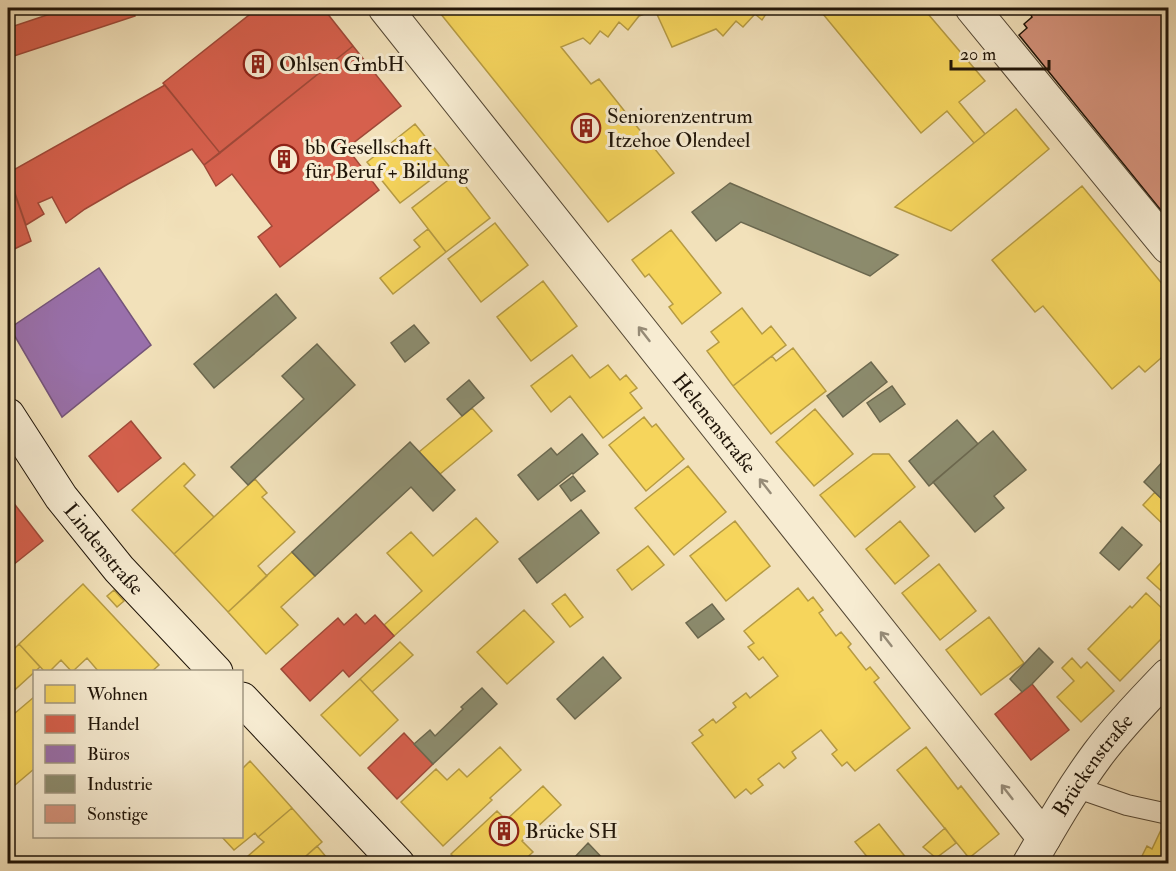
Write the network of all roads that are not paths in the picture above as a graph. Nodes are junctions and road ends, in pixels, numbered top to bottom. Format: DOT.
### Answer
graph roads {
  1 [pos="385,8"];
  2 [pos="972,8"];
  3 [pos="1168,248"];
  4 [pos="8,416"];
  5 [pos="214,670"];
  6 [pos="1168,675"];
  7 [pos="243,700"];
  8 [pos="1075,787"];
  9 [pos="1168,814"];
  10 [pos="1036,851"];
  11 [pos="398,864"];
  10 -- 1 [label="street, Helenenstraße, one-way"];
  2 -- 3 [label="street"];
  4 -- 5 [label="street, Lindenstraße"];
  6 -- 8 [label="street, Brückenstraße"];
  7 -- 11 [label="street"];
  8 -- 9 [label="lane"];
  8 -- 10 [label="street, Brückenstraße"];
}
